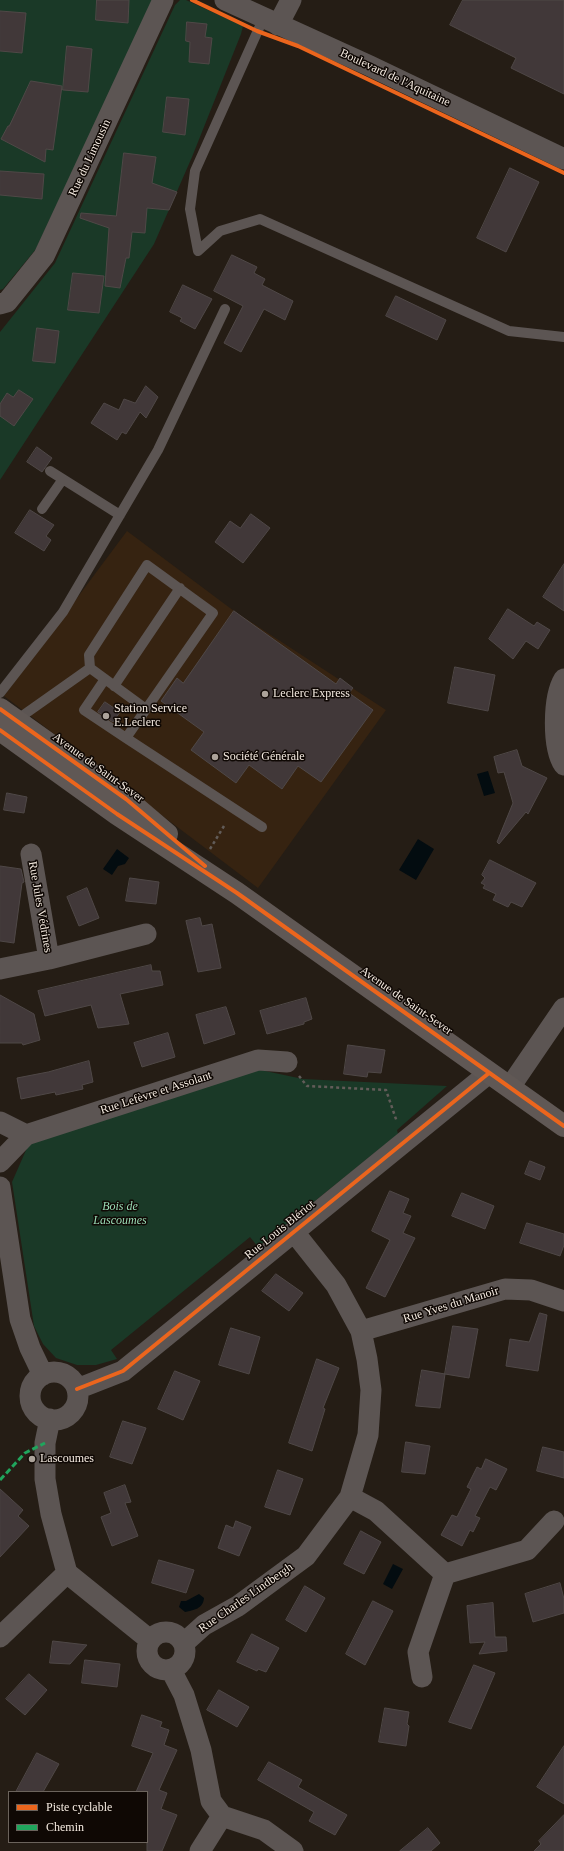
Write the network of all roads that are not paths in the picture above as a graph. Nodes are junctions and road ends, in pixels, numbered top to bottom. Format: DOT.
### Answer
graph roads {
  1 [pos="164,0"];
  2 [pos="225,0"];
  3 [pos="291,0"];
  4 [pos="271,21"];
  5 [pos="564,159"];
  6 [pos="2,305"];
  7 [pos="225,309"];
  8 [pos="564,336"];
  9 [pos="50,471"];
  10 [pos="63,479"];
  11 [pos="42,509"];
  12 [pos="120,515"];
  13 [pos="180,588"];
  14 [pos="90,668"];
  15 [pos="105,679"];
  16 [pos="564,679"];
  17 [pos="114,686"];
  18 [pos="0,693"];
  19 [pos="146,709"];
  20 [pos="5,723"];
  21 [pos="126,738"];
  22 [pos="564,765"];
  23 [pos="262,827"];
  24 [pos="31,854"];
  25 [pos="146,934"];
  26 [pos="49,959"];
  27 [pos="0,969"];
  28 [pos="564,1008"];
  29 [pos="287,1062"];
  30 [pos="489,1073"];
  31 [pos="510,1087"];
  32 [pos="0,1122"];
  33 [pos="564,1126"];
  34 [pos="26,1135"];
  35 [pos="0,1162"];
  36 [pos="0,1187"];
  37 [pos="294,1232"];
  38 [pos="564,1301"];
  39 [pos="361,1331"];
  40 [pos="43,1375"];
  41 [pos="77,1389"];
  42 [pos="50,1419"];
  43 [pos="350,1497"];
  44 [pos="554,1521"];
  45 [pos="67,1573"];
  46 [pos="445,1574"];
  47 [pos="0,1637"];
  48 [pos="150,1640"];
  49 [pos="184,1643"];
  50 [pos="171,1670"];
  51 [pos="422,1677"];
  52 [pos="222,1816"];
  53 [pos="200,1851"];
  54 [pos="293,1851"];
  1 -- 6 [label="street, Rue du Limousin"];
  2 -- 4 [label="street, Boulevard de l'Aquitaine"];
  3 -- 4 [label="street"];
  4 -- 5 [label="street, Boulevard de l'Aquitaine"];
  4 -- 8 [label="lane"];
  7 -- 12 [label="lane"];
  9 -- 10 [label="lane"];
  10 -- 11 [label="lane"];
  10 -- 12 [label="lane"];
  12 -- 18 [label="lane"];
  13 -- 14 [label="lane"];
  13 -- 17 [label="lane"];
  13 -- 19 [label="lane"];
  14 -- 15 [label="lane"];
  14 -- 20 [label="lane"];
  15 -- 17 [label="lane"];
  15 -- 21 [label="lane"];
  16 -- 22 [label="street"];
  17 -- 19 [label="lane"];
  19 -- 21 [label="lane"];
  20 -- 30 [label="main road, Avenue de Saint-Sever"];
  21 -- 23 [label="lane"];
  24 -- 26 [label="street, Rue Jules Védrines"];
  25 -- 26 [label="street, Rue Jules Védrines"];
  26 -- 27 [label="street, Rue Jules Védrines"];
  28 -- 31 [label="street"];
  29 -- 34 [label="street, Rue Lefèvre et Assolant"];
  30 -- 31 [label="main road, Avenue de Saint-Sever"];
  30 -- 37 [label="street, Rue Louis Blériot"];
  31 -- 33 [label="main road, Avenue de Saint-Sever"];
  32 -- 34 [label="street"];
  34 -- 35 [label="street, Rue Lefèvre et Assolant"];
  36 -- 40 [label="street"];
  37 -- 39 [label="street, Rue Charles Lindbergh"];
  37 -- 41 [label="street, Rue Louis Blériot"];
  38 -- 39 [label="street, Rue Yves du Manoir"];
  39 -- 43 [label="street, Rue Charles Lindbergh"];
  40 -- 41 [label="street"];
  40 -- 42 [label="street"];
  41 -- 42 [label="street"];
  42 -- 45 [label="street"];
  43 -- 46 [label="street"];
  43 -- 49 [label="street, Rue Charles Lindbergh"];
  44 -- 46 [label="street"];
  45 -- 47 [label="street"];
  45 -- 48 [label="street"];
  46 -- 51 [label="street"];
  48 -- 49 [label="street"];
  48 -- 50 [label="street"];
  49 -- 50 [label="street"];
  50 -- 52 [label="street"];
  52 -- 53 [label="street"];
  52 -- 54 [label="street"];
}
